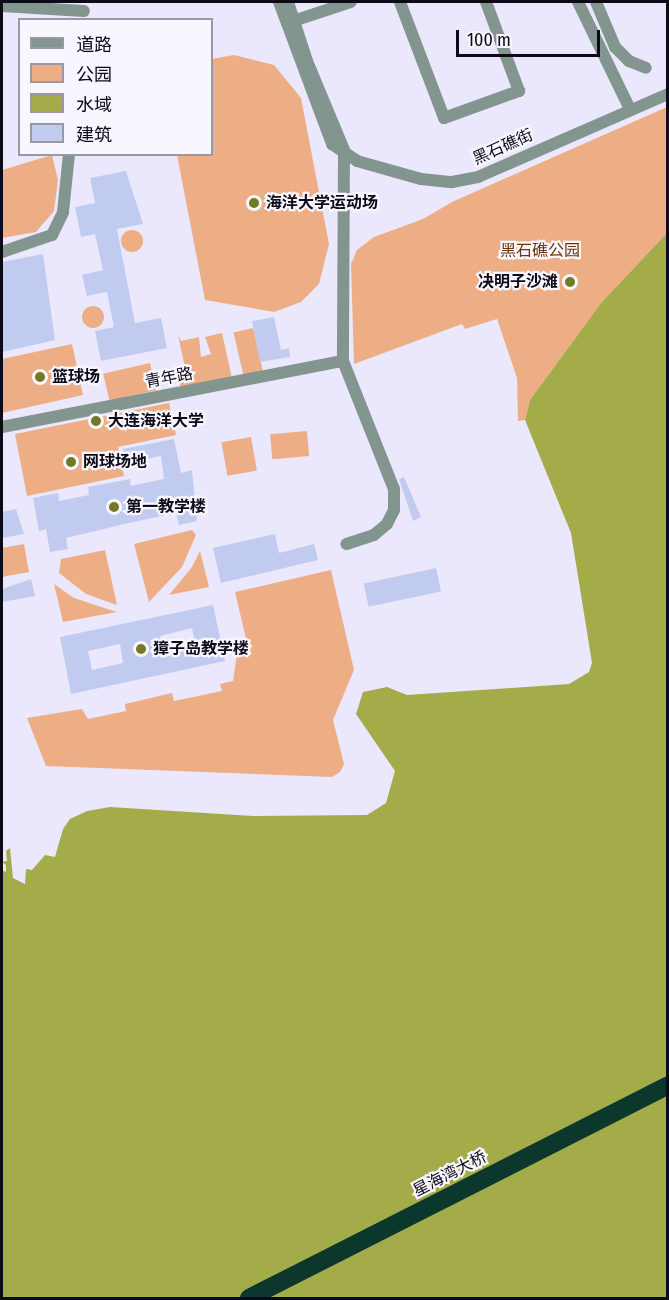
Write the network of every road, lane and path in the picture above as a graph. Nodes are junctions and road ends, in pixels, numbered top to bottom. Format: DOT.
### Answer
graph roads {
  1 [pos="279,2"];
  2 [pos="288,2"];
  3 [pos="351,2"];
  4 [pos="400,2"];
  5 [pos="486,2"];
  6 [pos="578,2"];
  7 [pos="596,2"];
  8 [pos="2,6"];
  9 [pos="84,11"];
  10 [pos="289,22"];
  11 [pos="646,68"];
  12 [pos="668,94"];
  13 [pos="630,109"];
  14 [pos="345,155"];
  15 [pos="69,156"];
  16 [pos="2,252"];
  17 [pos="343,361"];
  18 [pos="2,427"];
  19 [pos="346,544"];
  20 [pos="668,1085"];
  21 [pos="668,1094"];
  22 [pos="249,1299"];
  23 [pos="271,1299"];
  1 -- 10 [label="street"];
  2 -- 10 [label="street"];
  3 -- 10 [label="street"];
  4 -- 5 [label="street"];
  6 -- 13 [label="street"];
  7 -- 11 [label="street"];
  8 -- 9 [label="street"];
  10 -- 14 [label="street"];
  12 -- 13 [label="street, 黑石礁街"];
  13 -- 14 [label="street, 黑石礁街"];
  14 -- 17 [label="street"];
  15 -- 16 [label="street"];
  17 -- 18 [label="street, 青年路"];
  17 -- 19 [label="street"];
  20 -- 22 [label="highway, 星海湾大桥"];
  21 -- 23 [label="highway, 星海湾大桥"];
}
